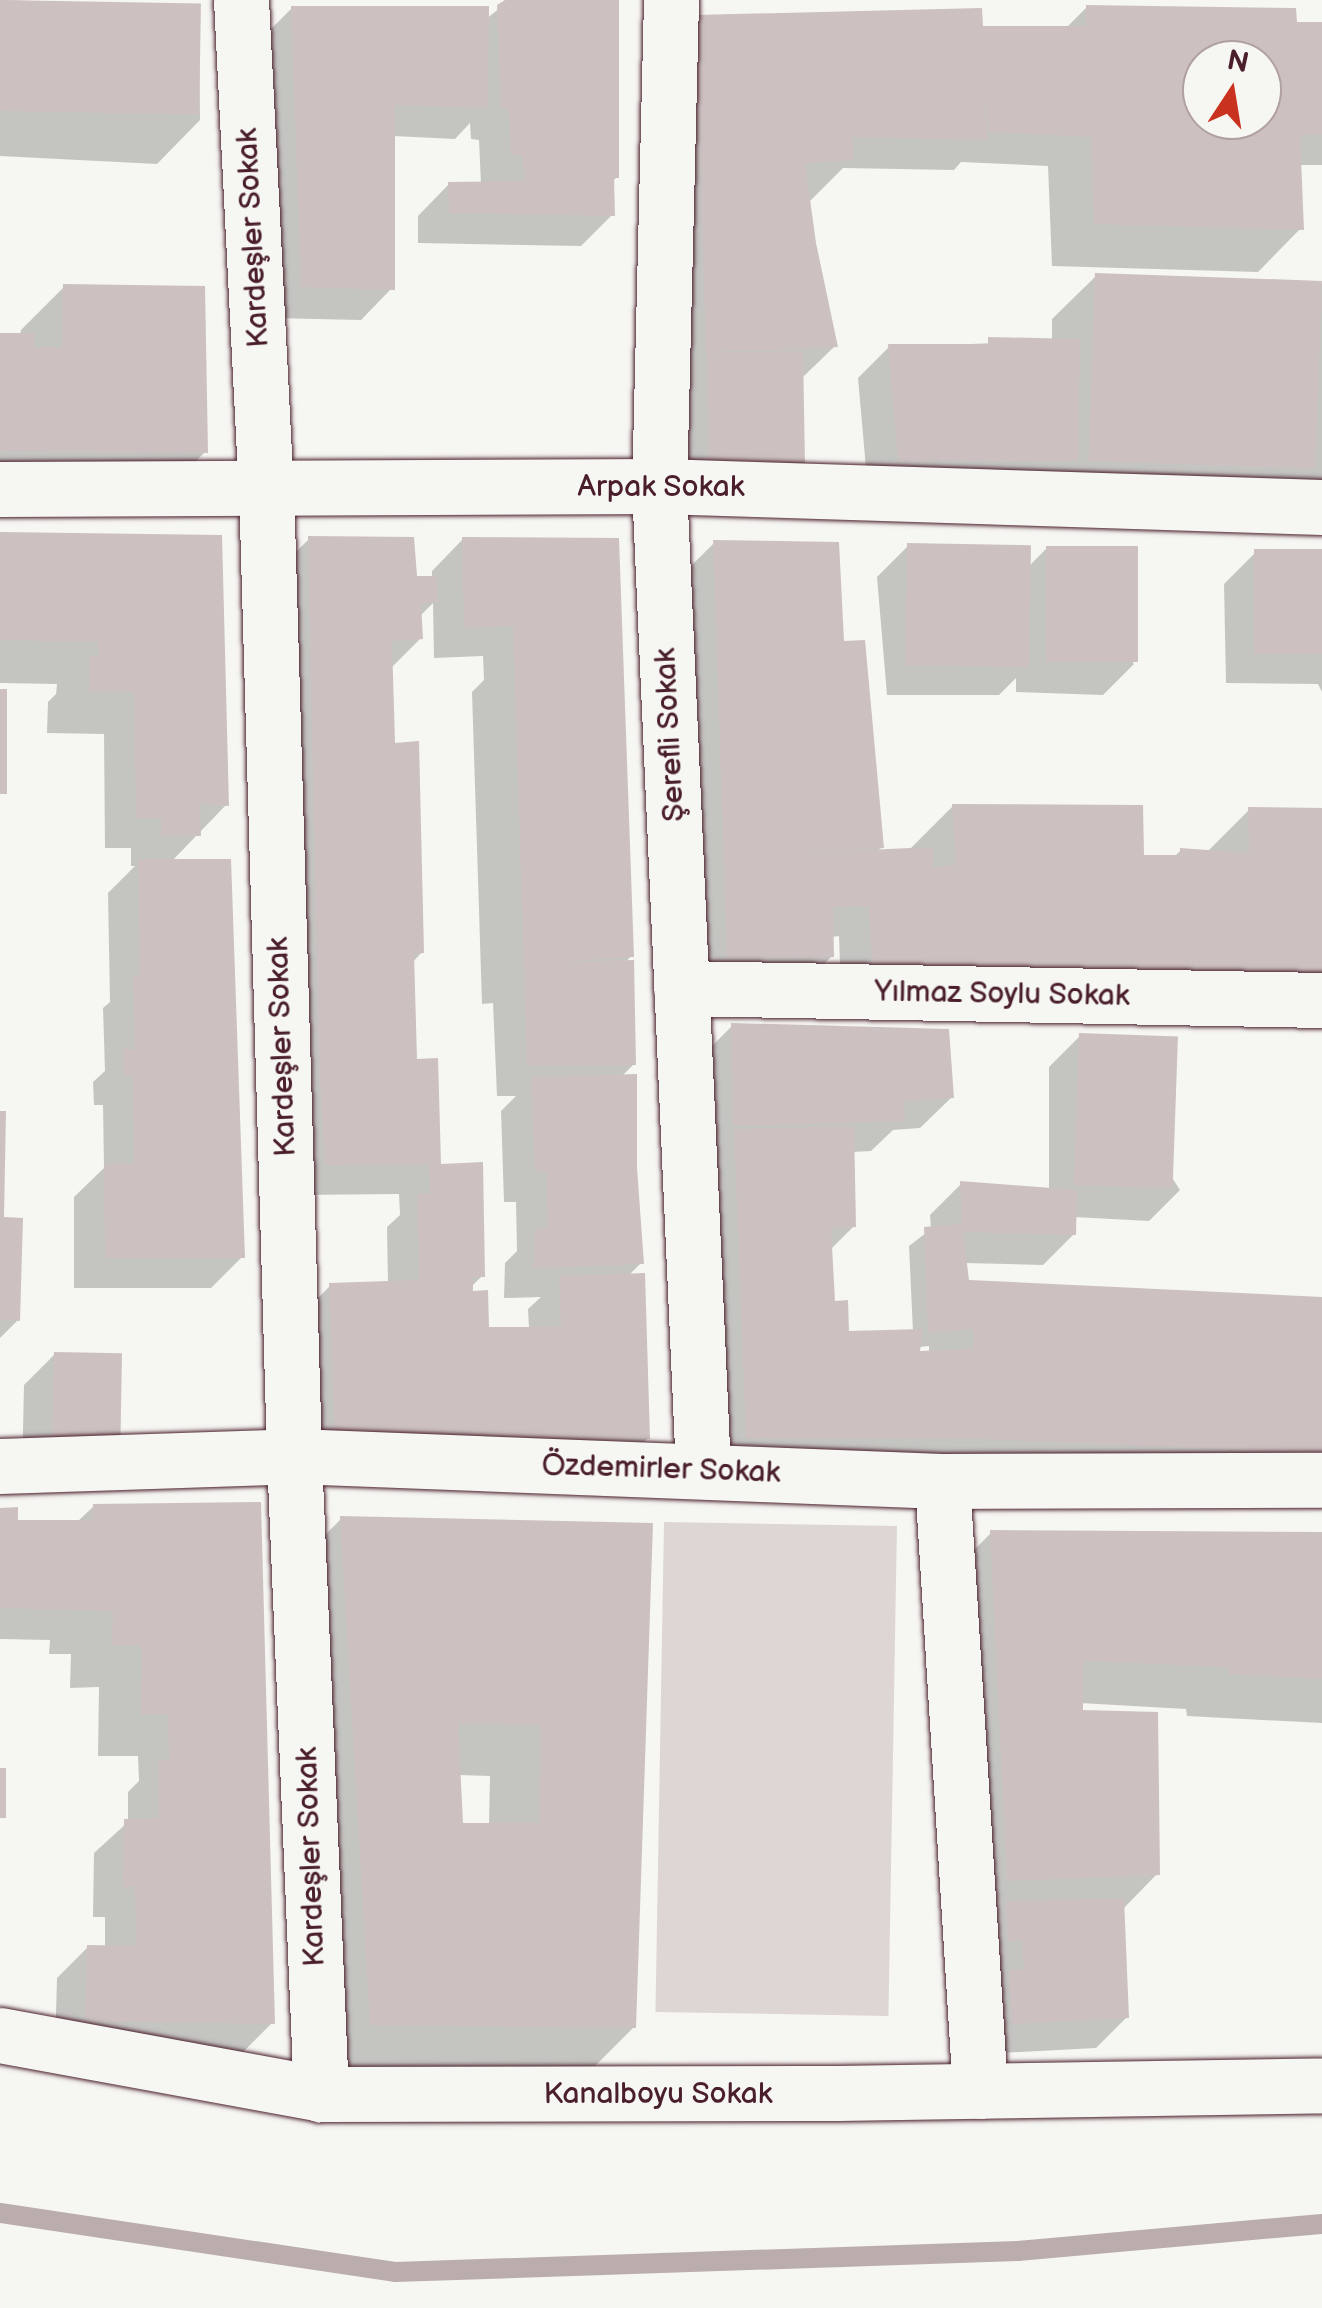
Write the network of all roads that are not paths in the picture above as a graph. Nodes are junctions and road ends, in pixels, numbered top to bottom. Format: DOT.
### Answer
graph roads {
  1 [pos="241,0"];
  2 [pos="672,0"];
  3 [pos="658,486"];
  4 [pos="266,487"];
  5 [pos="0,489"];
  6 [pos="1322,507"];
  7 [pos="681,988"];
  8 [pos="1322,1000"];
  9 [pos="294,1456"];
  10 [pos="0,1466"];
  11 [pos="704,1470"];
  12 [pos="1322,1480"];
  13 [pos="942,1481"];
  14 [pos="0,2035"];
  15 [pos="1322,2085"];
  16 [pos="980,2090"];
  17 [pos="321,2094"];
  1 -- 4 [label="street, Kardeşler Sokak"];
  2 -- 3 [label="street, Şerefli Sokak"];
  3 -- 4 [label="street, Arpak Sokak"];
  3 -- 6 [label="street, Arpak Sokak"];
  3 -- 7 [label="street, Şerefli Sokak"];
  4 -- 5 [label="street, Arpak Sokak"];
  4 -- 9 [label="street, Kardeşler Sokak"];
  7 -- 8 [label="street, Yılmaz Soylu Sokak"];
  7 -- 11 [label="street, Şerefli Sokak"];
  9 -- 10 [label="street, Özdemirler Sokak"];
  9 -- 11 [label="street, Özdemirler Sokak"];
  9 -- 17 [label="street, Kardeşler Sokak"];
  11 -- 13 [label="street, Özdemirler Sokak"];
  12 -- 13 [label="street, Özdemirler Sokak"];
  13 -- 16 [label="street"];
  14 -- 17 [label="street, Kanalboyu Sokak"];
  15 -- 16 [label="street, Kanalboyu Sokak"];
  16 -- 17 [label="street, Kanalboyu Sokak"];
}
